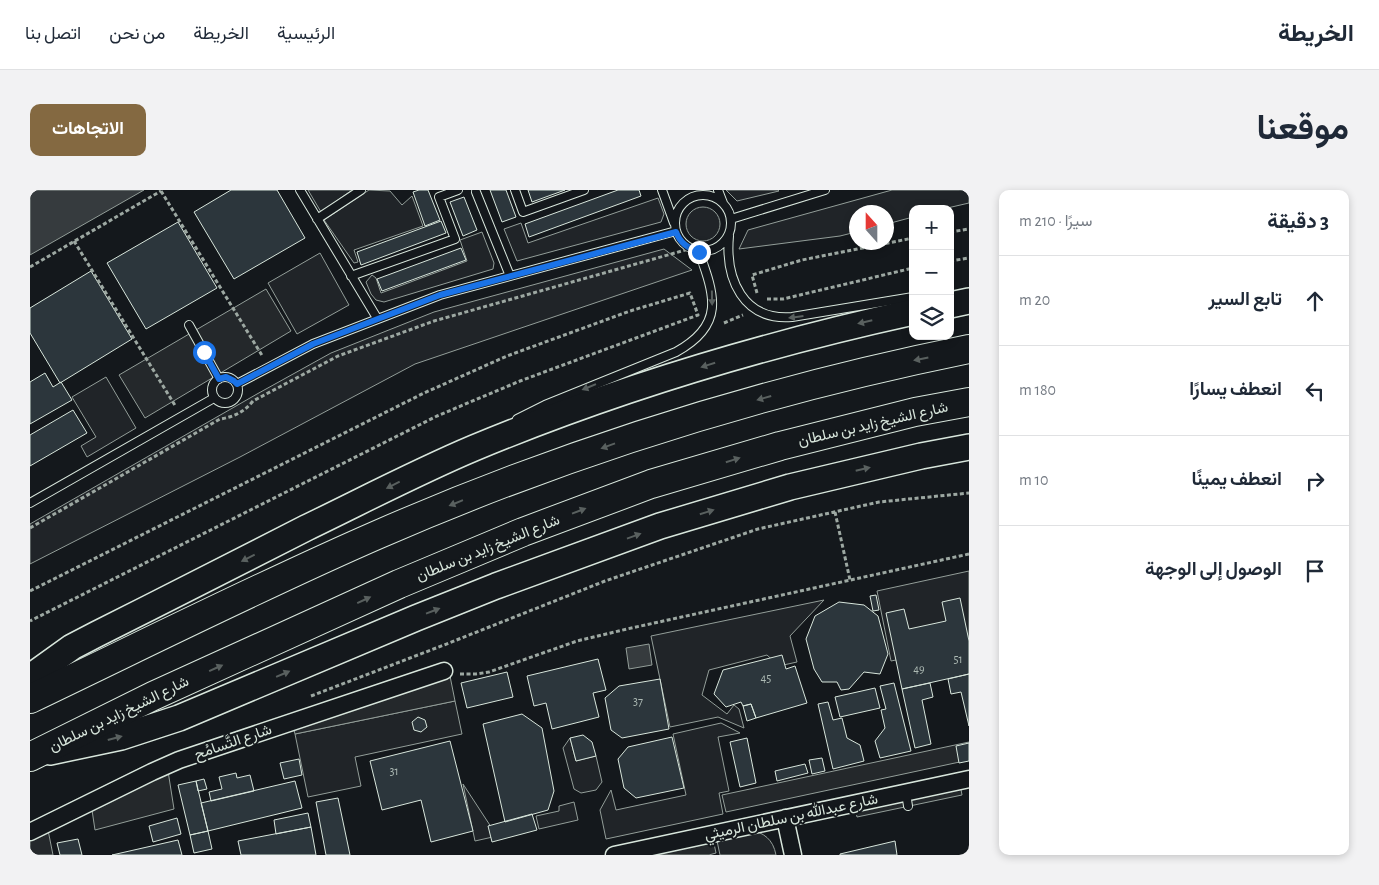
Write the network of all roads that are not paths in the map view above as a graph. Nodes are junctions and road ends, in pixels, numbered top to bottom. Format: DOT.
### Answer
graph roads {
  1 [pos="300,190"];
  2 [pos="360,190"];
  3 [pos="458,190"];
  4 [pos="515,190"];
  5 [pos="584,190"];
  6 [pos="662,190"];
  7 [pos="718,190"];
  8 [pos="825,190"];
  9 [pos="476,192"];
  10 [pos="723,203"];
  11 [pos="731,219"];
  12 [pos="317,220"];
  13 [pos="675,228"];
  14 [pos="729,236"];
  15 [pos="699,252"];
  16 [pos="351,276"];
  17 [pos="510,276"];
  18 [pos="954,297"];
  19 [pos="909,298"];
  20 [pos="969,300"];
  21 [pos="954,304"];
  22 [pos="909,313"];
  23 [pos="377,318"];
  24 [pos="189,325"];
  25 [pos="969,349"];
  26 [pos="219,379"];
  27 [pos="237,384"];
  28 [pos="214,398"];
  29 [pos="969,402"];
  30 [pos="969,447"];
  31 [pos="472,449"];
  32 [pos="30,504"];
  33 [pos="444,671"];
  34 [pos="30,677"];
  35 [pos="30,699"];
  36 [pos="32,756"];
  37 [pos="969,779"];
  38 [pos="785,818"];
  39 [pos="30,832"];
  40 [pos="614,855"];
  41 [pos="793,855"];
  1 -- 12 [label="lane"];
  2 -- 12 [label="lane"];
  3 -- 16 [label="lane"];
  4 -- 5 [label="lane"];
  6 -- 13 [label="lane"];
  7 -- 10 [label="lane"];
  8 -- 11 [label="lane"];
  9 -- 17 [label="lane"];
  10 -- 11 [label="lane"];
  10 -- 13 [label="lane"];
  11 -- 14 [label="lane"];
  12 -- 16 [label="lane"];
  13 -- 15 [label="lane"];
  13 -- 17 [label="lane"];
  14 -- 15 [label="lane"];
  19 -- 14 [label="lane, one-way"];
  15 -- 31 [label="lane, one-way"];
  16 -- 23 [label="lane"];
  17 -- 23 [label="lane"];
  18 -- 20 [label="lane"];
  20 -- 21 [label="main road"];
  22 -- 31 [label="main road, one-way"];
  23 -- 27 [label="lane"];
  24 -- 26 [label="lane"];
  25 -- 35 [label="highway, one-way"];
  26 -- 27 [label="lane"];
  26 -- 28 [label="lane"];
  27 -- 28 [label="lane"];
  28 -- 32 [label="lane"];
  36 -- 29 [label="highway, شارع الشيخ زايد بن سلطان, one-way"];
  36 -- 30 [label="main road, one-way"];
  31 -- 34 [label="main road, one-way"];
  33 -- 39 [label="street, شارع التَّسامُح"];
  37 -- 38 [label="street, شارع عبدالله بن سلطان الرميثي"];
  38 -- 40 [label="street, شارع عبدالله بن سلطان الرميثي"];
  38 -- 41 [label="street"];
}
